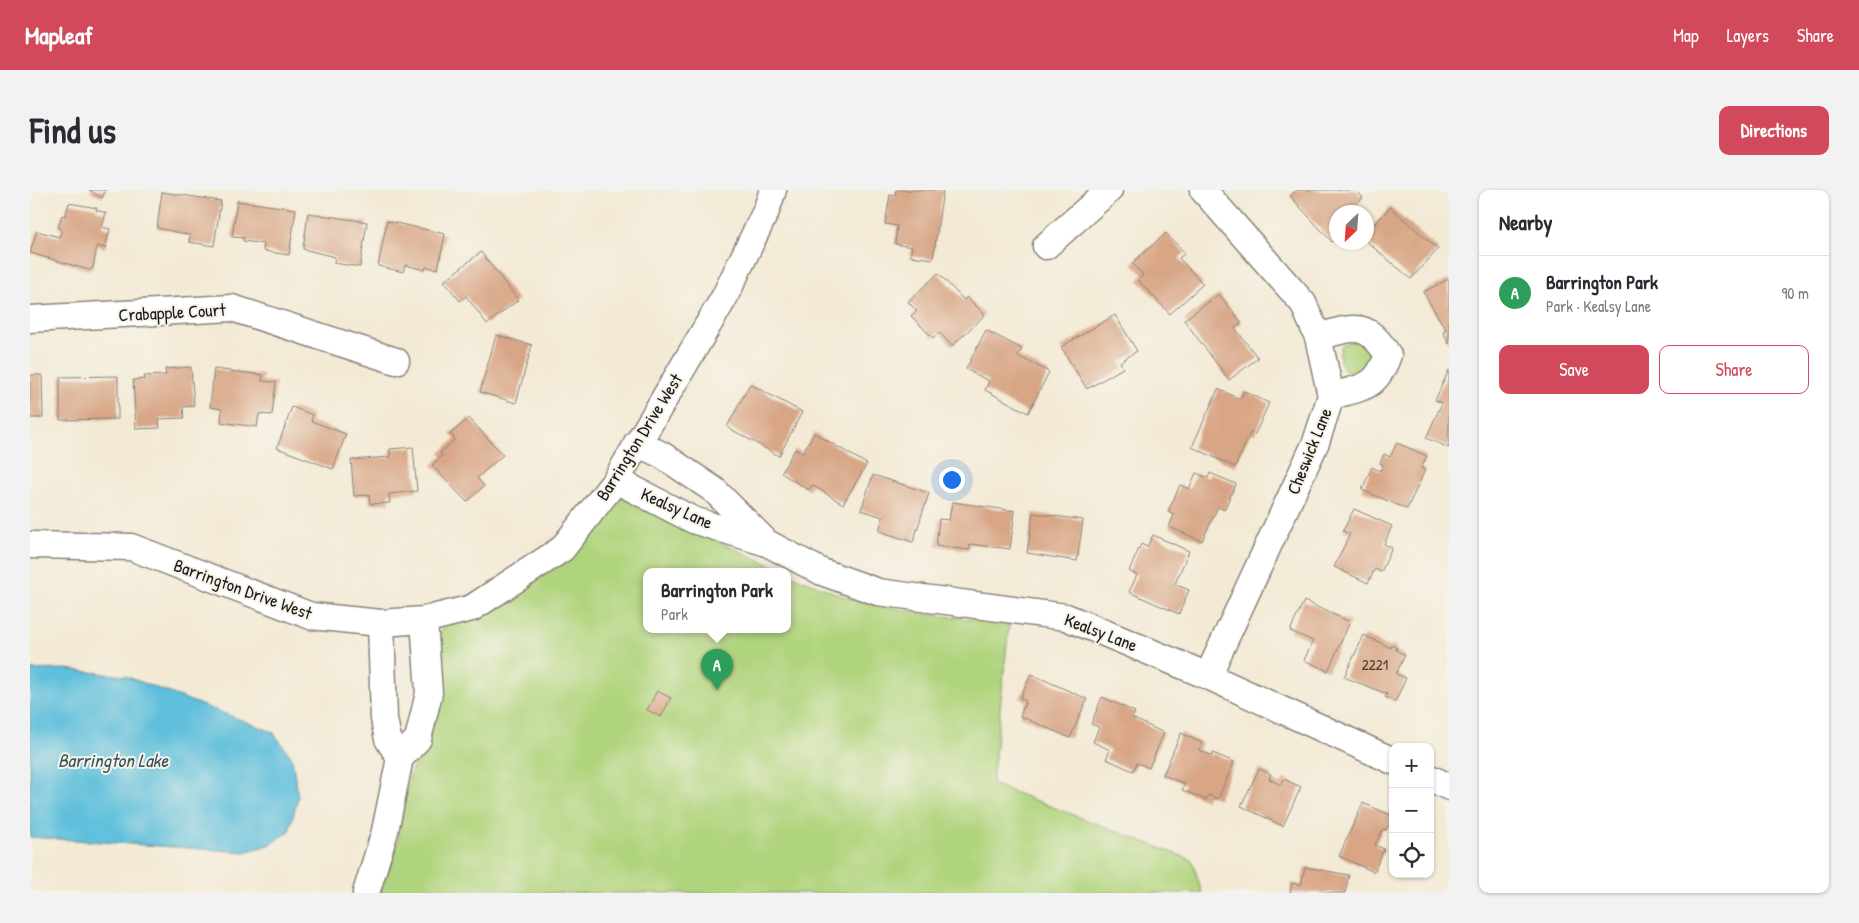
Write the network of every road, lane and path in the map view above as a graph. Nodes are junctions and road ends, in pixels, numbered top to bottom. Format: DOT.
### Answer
graph roads {
  1 [pos="773,190"];
  2 [pos="1108,190"];
  3 [pos="1203,190"];
  4 [pos="1046,246"];
  5 [pos="30,319"];
  6 [pos="1318,337"];
  7 [pos="396,361"];
  8 [pos="1331,396"];
  9 [pos="637,442"];
  10 [pos="616,480"];
  11 [pos="767,543"];
  12 [pos="30,544"];
  13 [pos="424,620"];
  14 [pos="381,623"];
  15 [pos="1208,676"];
  16 [pos="400,758"];
  17 [pos="1389,759"];
  18 [pos="1434,780"];
  19 [pos="1449,787"];
  20 [pos="366,893"];
  1 -- 9 [label="street, Barrington Drive West"];
  2 -- 4 [label="street"];
  3 -- 6 [label="street, Cheswick Lane"];
  5 -- 7 [label="street, Crabapple Court"];
  6 -- 8 [label="street, Cheswick Lane"];
  6 -- 8 [label="street"];
  8 -- 15 [label="street, Cheswick Lane"];
  9 -- 10 [label="street, Barrington Drive West"];
  9 -- 11 [label="street, Kealsy Lane"];
  10 -- 11 [label="street, Kealsy Lane"];
  10 -- 13 [label="street, Barrington Drive West"];
  11 -- 15 [label="street, Kealsy Lane"];
  12 -- 14 [label="street, Barrington Drive West"];
  13 -- 14 [label="street, Barrington Drive West"];
  13 -- 16 [label="street"];
  14 -- 16 [label="street"];
  15 -- 17 [label="street, Kealsy Lane"];
  16 -- 20 [label="street"];
  18 -- 19 [label="street"];
}
